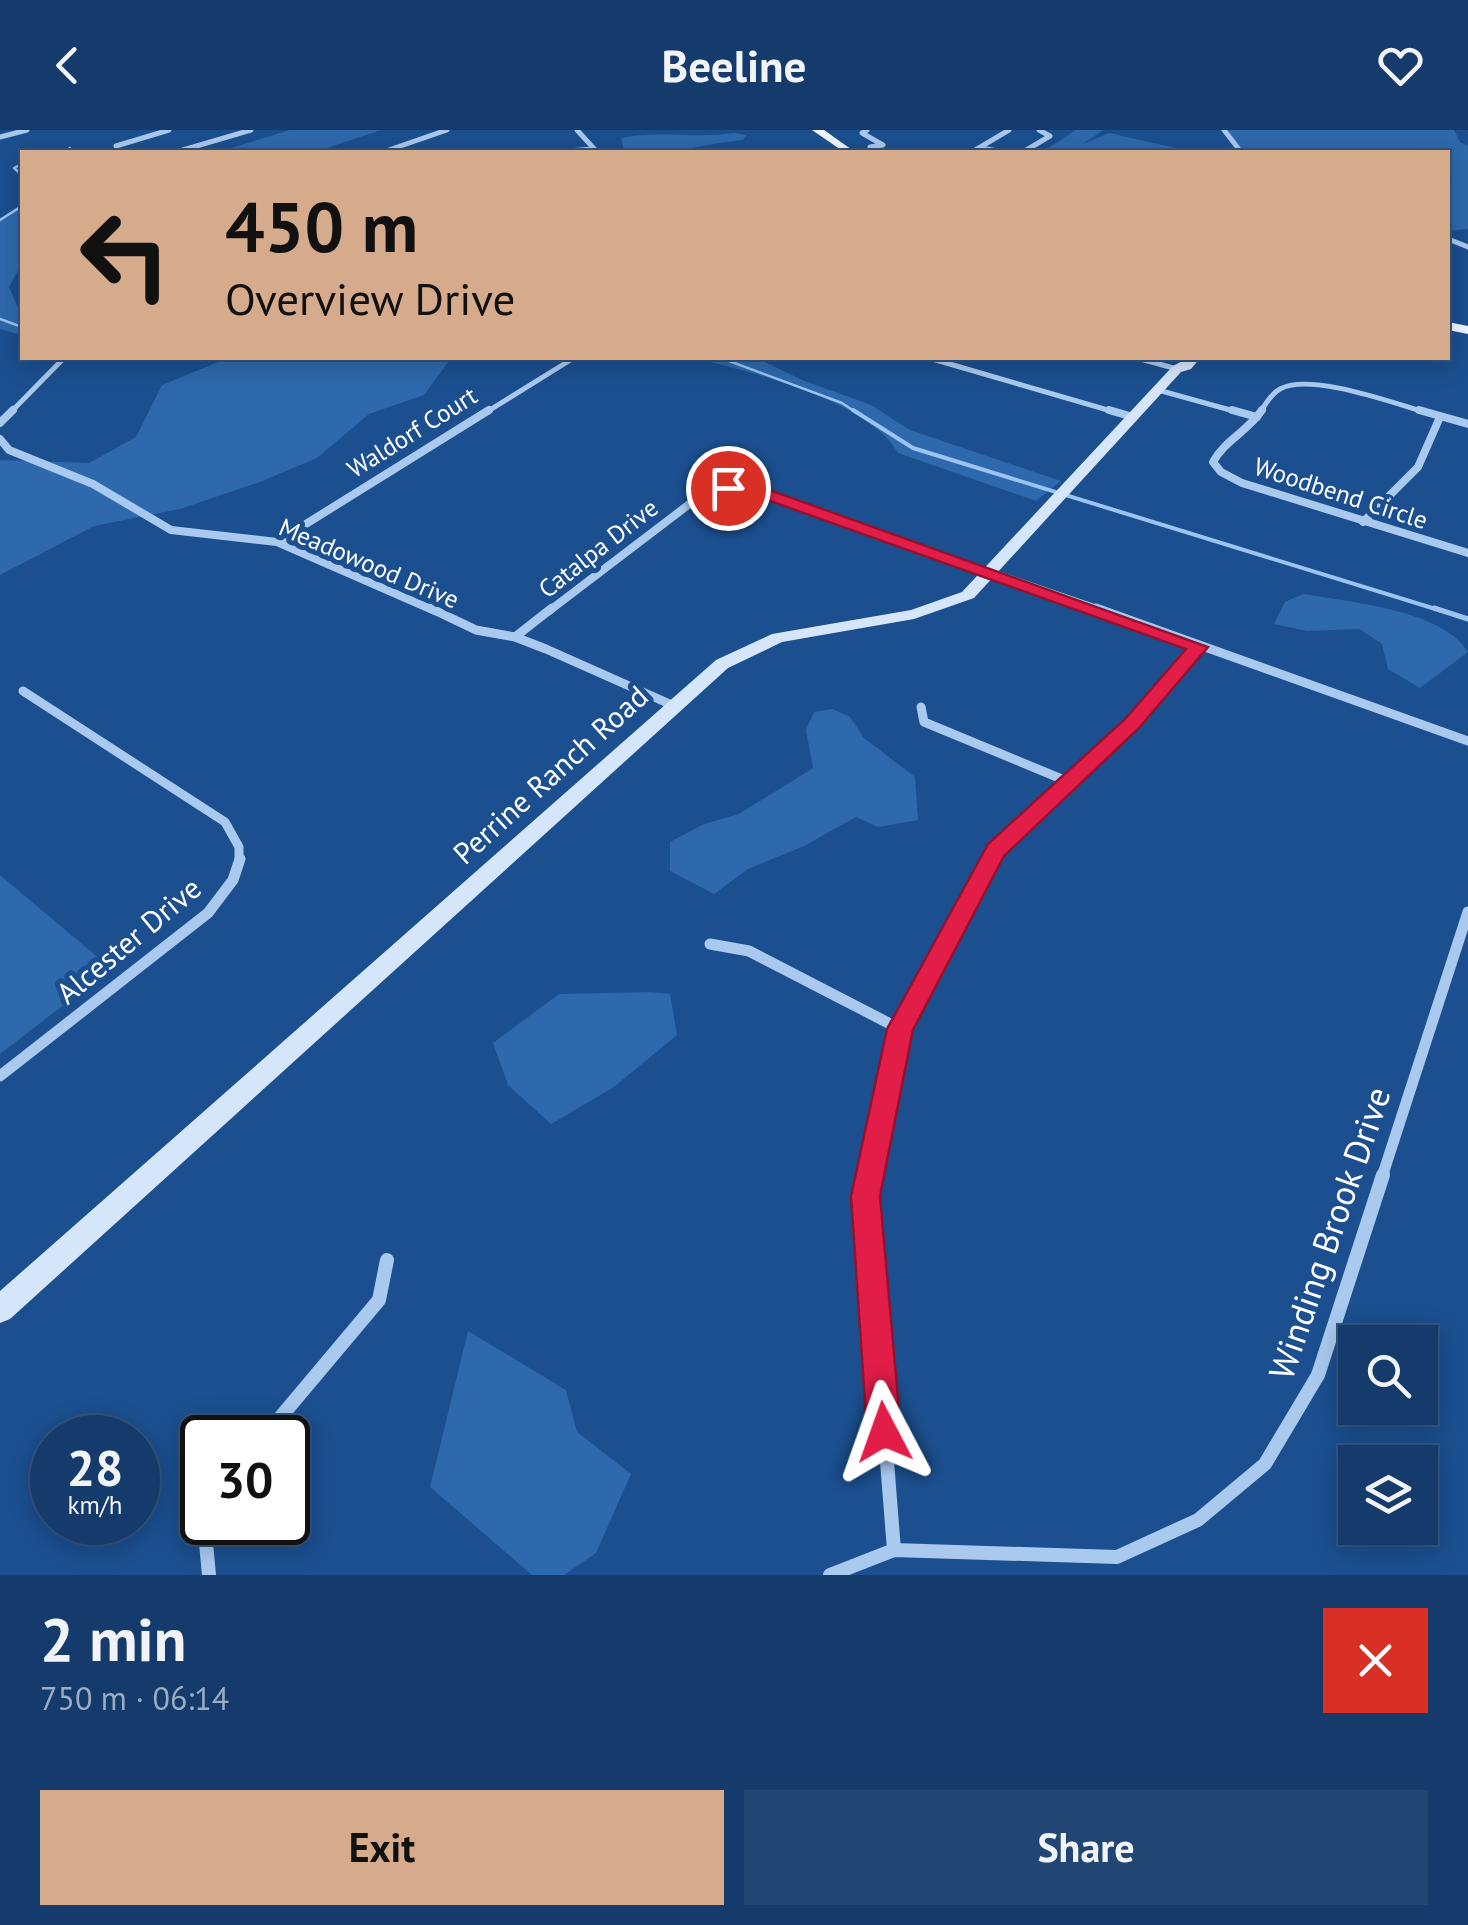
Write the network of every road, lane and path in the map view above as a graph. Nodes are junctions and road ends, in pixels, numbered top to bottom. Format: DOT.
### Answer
graph roads {
  1 [pos="27,130"];
  2 [pos="169,130"];
  3 [pos="251,130"];
  4 [pos="447,130"];
  5 [pos="818,130"];
  6 [pos="868,130"];
  7 [pos="1009,130"];
  8 [pos="1039,130"];
  9 [pos="1224,130"];
  10 [pos="0,137"];
  11 [pos="980,148"];
  12 [pos="117,150"];
  13 [pos="183,150"];
  14 [pos="390,150"];
  15 [pos="847,150"];
  16 [pos="875,150"];
  17 [pos="976,150"];
  18 [pos="992,150"];
  19 [pos="1026,150"];
  20 [pos="1239,150"];
  21 [pos="62,360"];
  22 [pos="570,360"];
  23 [pos="937,360"];
  24 [pos="1177,363"];
  25 [pos="1160,387"];
  26 [pos="1259,414"];
  27 [pos="1133,417"];
  28 [pos="1440,417"];
  29 [pos="0,423"];
  30 [pos="1468,424"];
  31 [pos="0,440"];
  32 [pos="1363,522"];
  33 [pos="277,542"];
  34 [pos="1468,553"];
  35 [pos="993,572"];
  36 [pos="515,637"];
  37 [pos="1199,647"];
  38 [pos="23,691"];
  39 [pos="672,705"];
  40 [pos="921,706"];
  41 [pos="1468,741"];
  42 [pos="1069,782"];
  43 [pos="1468,912"];
  44 [pos="710,944"];
  45 [pos="900,1029"];
  46 [pos="0,1076"];
  47 [pos="386,1260"];
  48 [pos="0,1309"];
  49 [pos="282,1415"];
  50 [pos="206,1545"];
  51 [pos="894,1550"];
  52 [pos="209,1575"];
  53 [pos="830,1575"];
  1 -- 10 [label="street"];
  2 -- 12 [label="street"];
  3 -- 13 [label="street"];
  4 -- 14 [label="street"];
  5 -- 15 [label="main road"];
  6 -- 16 [label="street"];
  7 -- 11 [label="street"];
  8 -- 19 [label="street"];
  9 -- 20 [label="street"];
  11 -- 17 [label="street"];
  11 -- 18 [label="street"];
  21 -- 29 [label="street"];
  22 -- 33 [label="street, Waldorf Court"];
  23 -- 27 [label="street"];
  24 -- 25 [label="street, Perrine Ranch Road"];
  25 -- 26 [label="street, Woodbend Circle"];
  25 -- 27 [label="street, Perrine Ranch Road"];
  26 -- 28 [label="street, Woodbend Circle"];
  26 -- 32 [label="street, Woodbend Circle"];
  27 -- 35 [label="street, Perrine Ranch Road"];
  28 -- 30 [label="street, Woodbend Circle"];
  28 -- 32 [label="street"];
  31 -- 33 [label="street, Meadowood Drive"];
  32 -- 34 [label="street, Woodbend Circle"];
  33 -- 36 [label="street, Meadowood Drive"];
  35 -- 36 [label="street, Catalpa Drive"];
  35 -- 37 [label="street, Catalpa Drive"];
  35 -- 39 [label="street, Perrine Ranch Road"];
  36 -- 39 [label="street, Meadowood Drive"];
  37 -- 41 [label="street, Catalpa Drive"];
  37 -- 42 [label="street"];
  38 -- 46 [label="street, Alcester Drive"];
  39 -- 48 [label="street, Perrine Ranch Road"];
  40 -- 42 [label="street"];
  42 -- 45 [label="street"];
  43 -- 51 [label="street, Winding Brook Drive"];
  44 -- 45 [label="street"];
  45 -- 51 [label="street"];
  47 -- 49 [label="street"];
  50 -- 52 [label="street"];
  51 -- 53 [label="street, Winding Brook Drive"];
}
